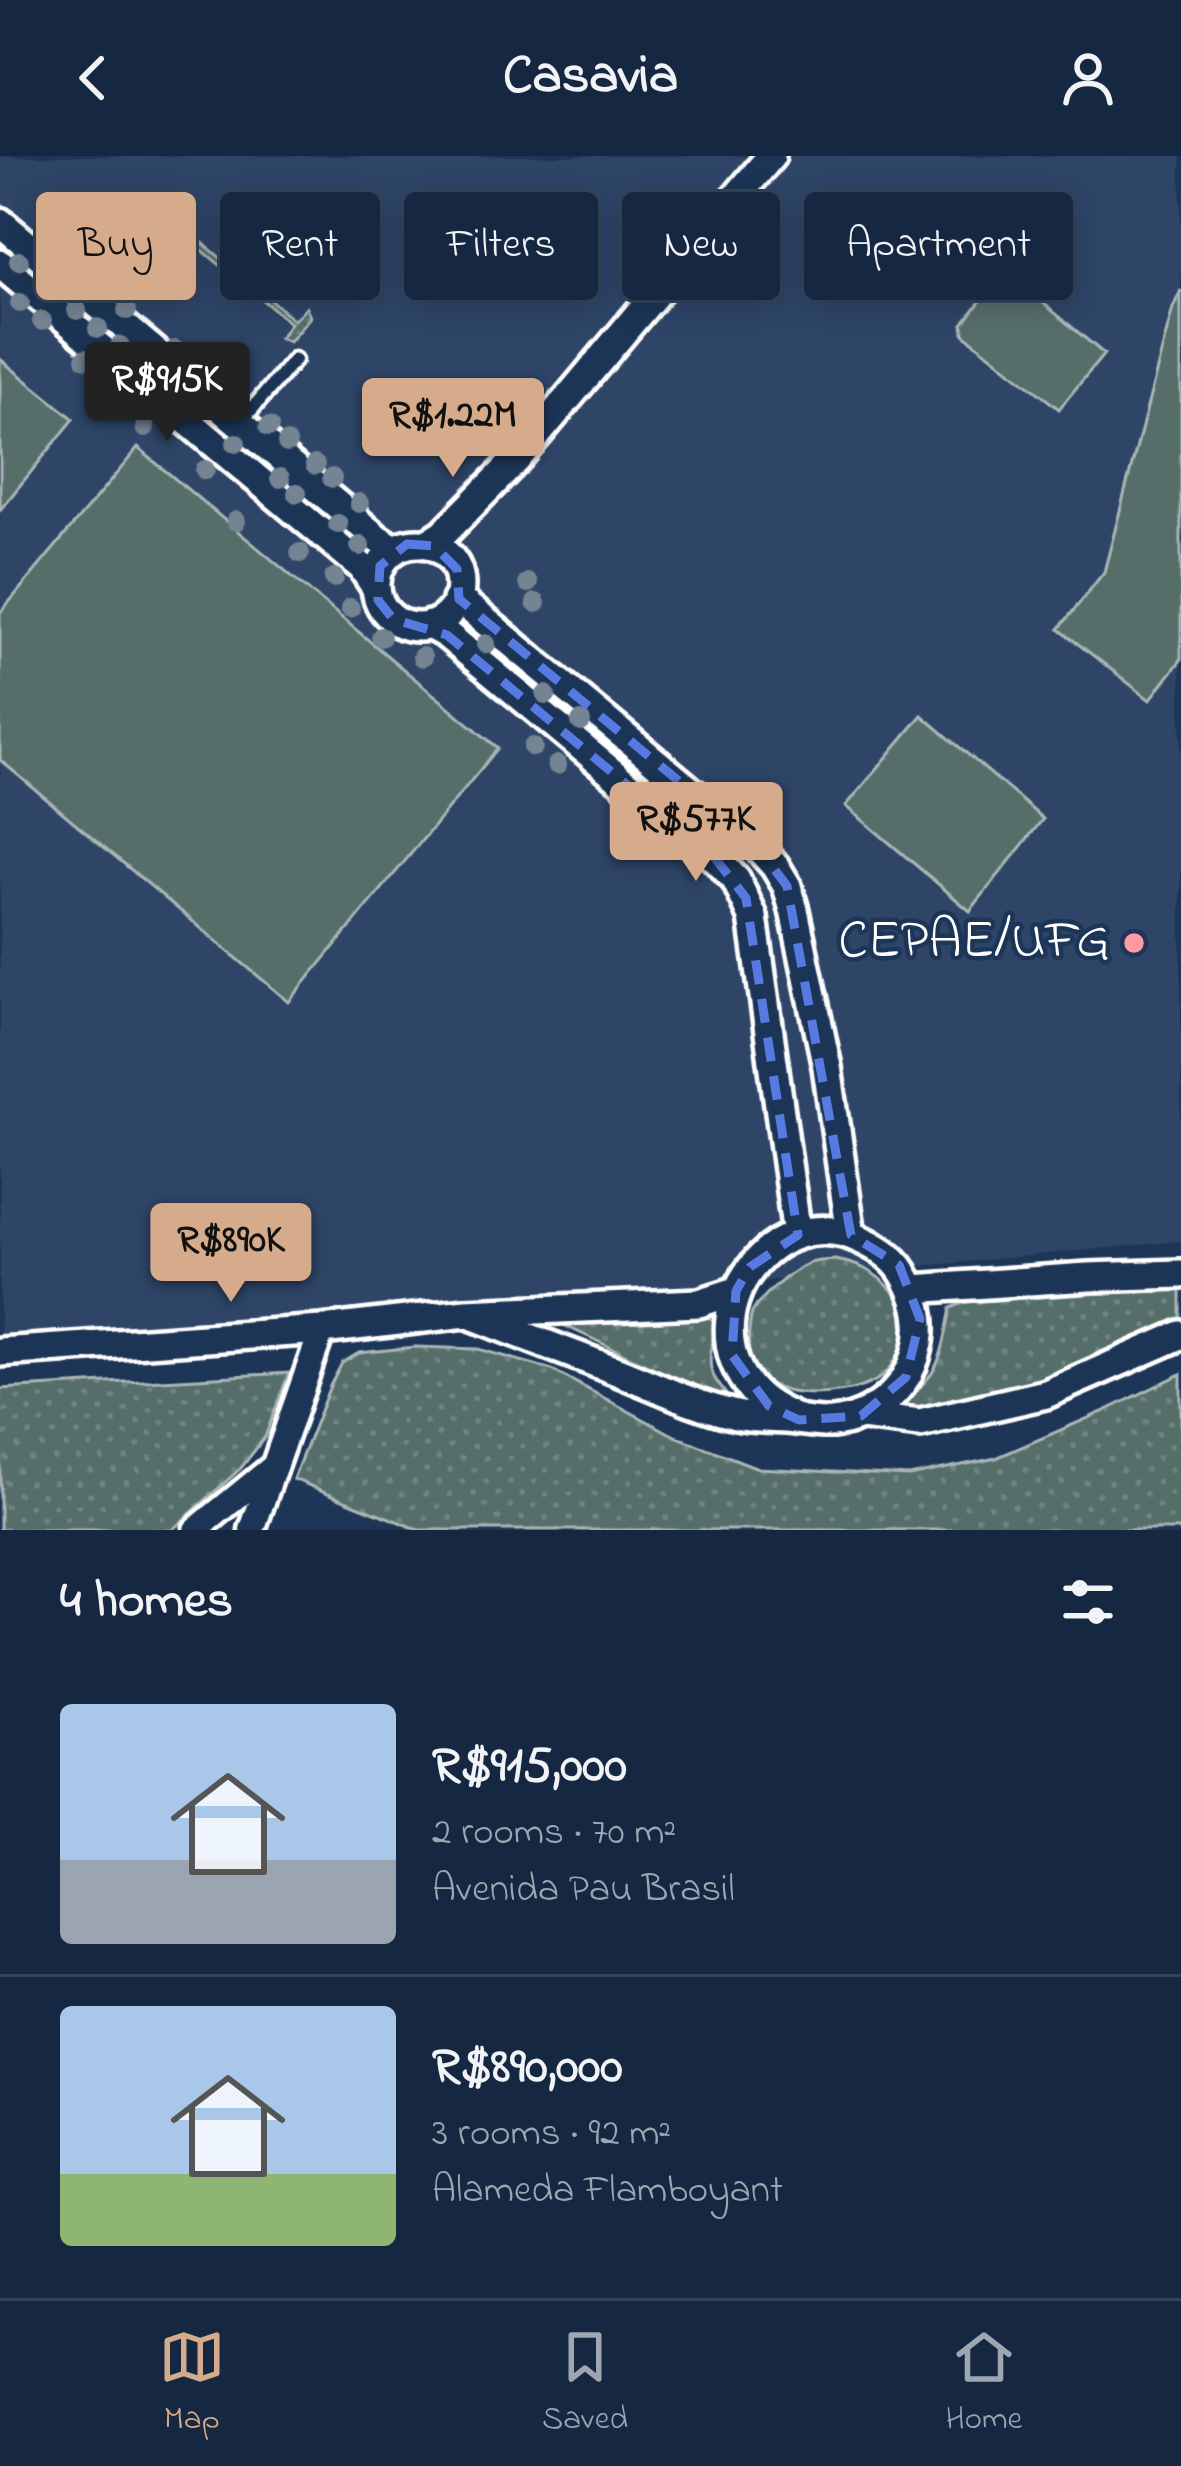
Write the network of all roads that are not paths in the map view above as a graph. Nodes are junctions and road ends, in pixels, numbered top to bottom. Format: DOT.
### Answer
graph roads {
  1 [pos="771,156"];
  2 [pos="0,222"];
  3 [pos="0,263"];
  4 [pos="294,360"];
  5 [pos="240,424"];
  6 [pos="395,549"];
  7 [pos="439,551"];
  8 [pos="376,588"];
  9 [pos="456,600"];
  10 [pos="429,625"];
  11 [pos="851,1234"];
  12 [pos="797,1235"];
  13 [pos="1181,1274"];
  14 [pos="913,1289"];
  15 [pos="736,1291"];
  16 [pos="466,1313"];
  17 [pos="322,1330"];
  18 [pos="1181,1335"];
  19 [pos="0,1352"];
  20 [pos="861,1416"];
  21 [pos="799,1420"];
  22 [pos="275,1465"];
  23 [pos="196,1530"];
  24 [pos="252,1530"];
  1 -- 7 [label="street"];
  2 -- 5 [label="street"];
  3 -- 8 [label="street"];
  4 -- 5 [label="lane"];
  5 -- 6 [label="street"];
  6 -- 7 [label="street"];
  6 -- 8 [label="street"];
  7 -- 9 [label="street"];
  8 -- 10 [label="street"];
  9 -- 10 [label="street"];
  9 -- 11 [label="street"];
  10 -- 12 [label="street"];
  11 -- 12 [label="street"];
  11 -- 14 [label="street"];
  12 -- 15 [label="street"];
  13 -- 14 [label="street"];
  14 -- 20 [label="street"];
  15 -- 16 [label="street"];
  15 -- 21 [label="street"];
  16 -- 17 [label="street"];
  16 -- 21 [label="street"];
  17 -- 19 [label="street"];
  17 -- 22 [label="street"];
  18 -- 20 [label="street"];
  20 -- 21 [label="street"];
  22 -- 23 [label="street"];
  22 -- 24 [label="street"];
}
